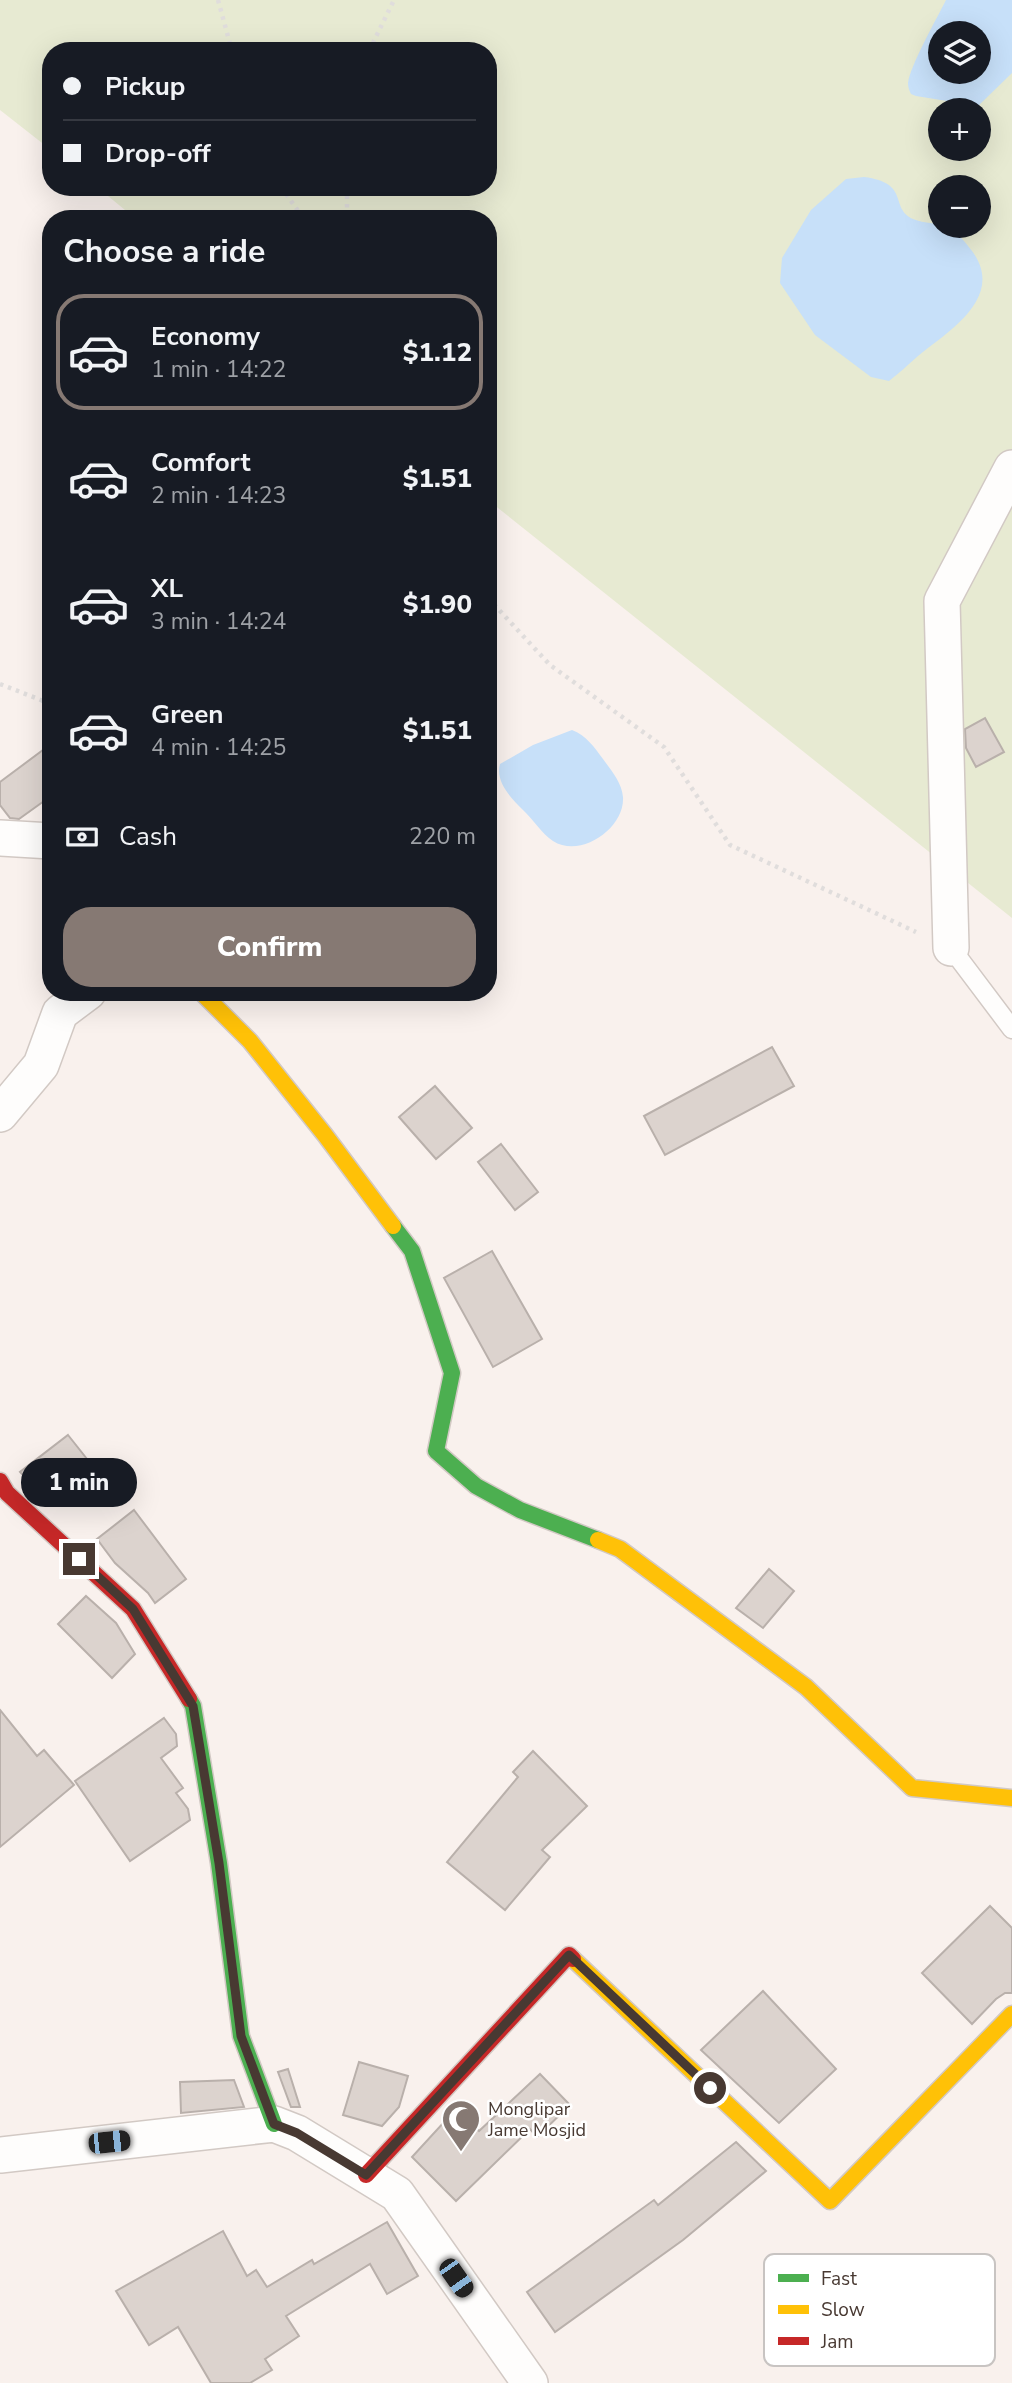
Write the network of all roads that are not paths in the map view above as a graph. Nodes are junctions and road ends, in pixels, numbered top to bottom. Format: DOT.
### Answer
graph roads {
  1 [pos="1012,468"];
  2 [pos="0,838"];
  3 [pos="42,840"];
  4 [pos="951,948"];
  5 [pos="76,1001"];
  6 [pos="210,1001"];
  7 [pos="1012,1029"];
  8 [pos="0,1114"];
  9 [pos="0,1481"];
  10 [pos="1012,1798"];
  11 [pos="1012,2014"];
  12 [pos="274,2124"];
  13 [pos="0,2155"];
  14 [pos="366,2175"];
  15 [pos="530,2383"];
  1 -- 4 [label="street"];
  2 -- 3 [label="street"];
  4 -- 7 [label="lane"];
  5 -- 8 [label="street"];
  6 -- 10 [label="street"];
  9 -- 12 [label="street"];
  11 -- 14 [label="street"];
  12 -- 13 [label="street"];
  12 -- 14 [label="street"];
  14 -- 15 [label="street"];
}
